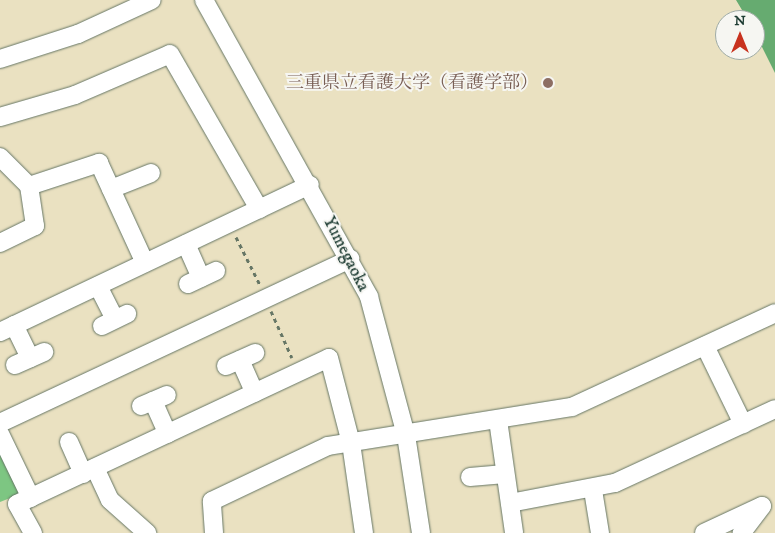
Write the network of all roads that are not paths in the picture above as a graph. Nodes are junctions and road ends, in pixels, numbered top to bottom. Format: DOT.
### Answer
graph roads {
  1 [pos="204,0"];
  2 [pos="145,2"];
  3 [pos="0,59"];
  4 [pos="0,117"];
  5 [pos="0,157"];
  6 [pos="151,172"];
  7 [pos="310,185"];
  8 [pos="29,186"];
  9 [pos="111,189"];
  10 [pos="259,209"];
  11 [pos="0,243"];
  12 [pos="186,244"];
  13 [pos="350,259"];
  14 [pos="145,263"];
  15 [pos="202,278"];
  16 [pos="98,286"];
  17 [pos="775,313"];
  18 [pos="115,320"];
  19 [pos="7,329"];
  20 [pos="705,346"];
  21 [pos="30,358"];
  22 [pos="240,360"];
  23 [pos="255,393"];
  24 [pos="154,401"];
  25 [pos="775,409"];
  26 [pos="498,420"];
  27 [pos="0,423"];
  28 [pos="743,424"];
  29 [pos="0,434"];
  30 [pos="168,434"];
  31 [pos="406,434"];
  32 [pos="69,442"];
  33 [pos="351,443"];
  34 [pos="89,471"];
  35 [pos="506,474"];
  36 [pos="470,478"];
  37 [pos="593,490"];
  38 [pos="31,498"];
  39 [pos="768,503"];
  40 [pos="510,504"];
  41 [pos="33,533"];
  42 [pos="147,533"];
  43 [pos="214,533"];
  44 [pos="364,533"];
  45 [pos="421,533"];
  46 [pos="514,533"];
  47 [pos="600,533"];
  48 [pos="704,533"];
  49 [pos="742,533"];
  1 -- 7 [label="street, Yumegaoka"];
  2 -- 3 [label="street"];
  4 -- 10 [label="street"];
  5 -- 8 [label="street"];
  6 -- 9 [label="street"];
  7 -- 10 [label="street"];
  7 -- 13 [label="street, Yumegaoka"];
  8 -- 9 [label="street"];
  8 -- 11 [label="street"];
  9 -- 14 [label="street"];
  10 -- 12 [label="street"];
  12 -- 14 [label="street"];
  12 -- 15 [label="street"];
  13 -- 27 [label="street"];
  13 -- 31 [label="street, Yumegaoka"];
  14 -- 16 [label="street"];
  16 -- 18 [label="street"];
  16 -- 19 [label="street"];
  17 -- 20 [label="street"];
  19 -- 21 [label="street"];
  20 -- 26 [label="street"];
  20 -- 28 [label="street"];
  22 -- 23 [label="street"];
  23 -- 30 [label="street"];
  23 -- 33 [label="street"];
  24 -- 30 [label="street"];
  25 -- 28 [label="street"];
  26 -- 31 [label="street"];
  26 -- 35 [label="street"];
  28 -- 37 [label="street"];
  29 -- 38 [label="street"];
  30 -- 34 [label="street"];
  31 -- 33 [label="street"];
  31 -- 45 [label="street, Yumegaoka"];
  32 -- 34 [label="street"];
  33 -- 43 [label="street"];
  33 -- 44 [label="street"];
  34 -- 38 [label="street"];
  34 -- 42 [label="street"];
  35 -- 36 [label="street"];
  35 -- 40 [label="street"];
  37 -- 40 [label="street"];
  37 -- 47 [label="street"];
  38 -- 41 [label="street"];
  39 -- 48 [label="street"];
  39 -- 49 [label="street"];
  40 -- 46 [label="street"];
}
